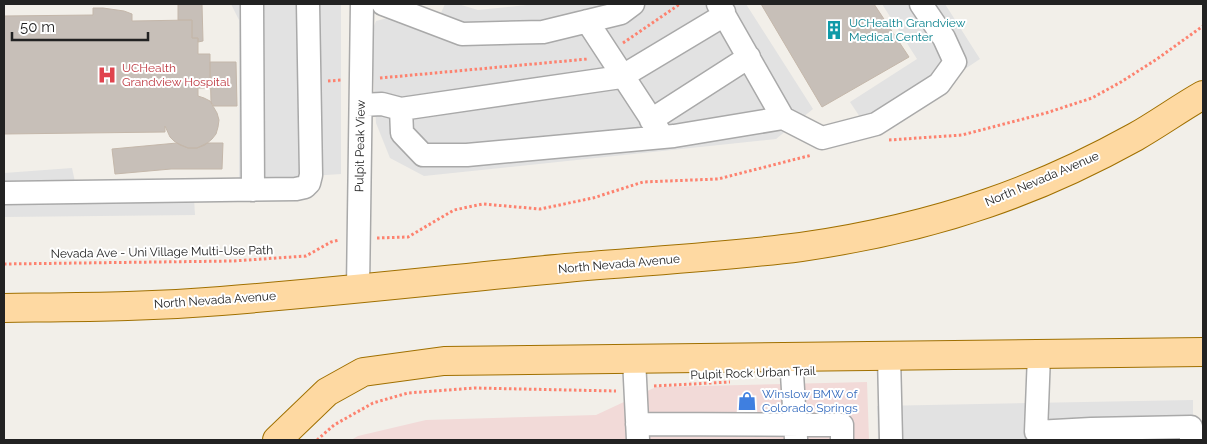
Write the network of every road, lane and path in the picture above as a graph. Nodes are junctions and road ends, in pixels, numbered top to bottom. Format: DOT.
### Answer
graph roads {
  1 [pos="252,4"];
  2 [pos="308,4"];
  3 [pos="362,4"];
  4 [pos="383,4"];
  5 [pos="633,4"];
  6 [pos="680,4"];
  7 [pos="921,4"];
  8 [pos="721,8"];
  9 [pos="588,21"];
  10 [pos="1203,26"];
  11 [pos="620,45"];
  12 [pos="749,57"];
  13 [pos="588,59"];
  14 [pos="623,76"];
  15 [pos="372,79"];
  16 [pos="1203,95"];
  17 [pos="361,105"];
  18 [pos="401,109"];
  19 [pos="783,118"];
  20 [pos="657,128"];
  21 [pos="888,140"];
  22 [pos="815,154"];
  23 [pos="253,190"];
  24 [pos="4,193"];
  25 [pos="358,238"];
  26 [pos="4,264"];
  27 [pos="358,288"];
  28 [pos="4,308"];
  29 [pos="1203,352"];
  30 [pos="1040,355"];
  31 [pos="890,356"];
  32 [pos="791,357"];
  33 [pos="634,359"];
  34 [pos="734,382"];
  35 [pos="636,388"];
  36 [pos="637,432"];
  37 [pos="796,433"];
  38 [pos="1091,434"];
  39 [pos="277,440"];
  40 [pos="318,440"];
  41 [pos="842,440"];
  42 [pos="891,440"];
  43 [pos="1191,440"];
  1 -- 23 [label="street"];
  2 -- 23 [label="street"];
  3 -- 17 [label="street, Pulpit Peak View"];
  4 -- 9 [label="street"];
  5 -- 9 [label="street"];
  6 -- 11 [label="path"];
  7 -- 19 [label="street"];
  8 -- 12 [label="street"];
  8 -- 14 [label="street"];
  9 -- 14 [label="street"];
  10 -- 21 [label="path"];
  12 -- 19 [label="street"];
  12 -- 20 [label="street"];
  13 -- 15 [label="path"];
  14 -- 18 [label="street"];
  14 -- 20 [label="street"];
  16 -- 27 [label="main road, North Nevada Avenue"];
  17 -- 18 [label="street"];
  17 -- 25 [label="street, Pulpit Peak View"];
  18 -- 20 [label="street"];
  19 -- 20 [label="street"];
  22 -- 25 [label="path, Nevada Ave - Uni Village Multi-Use Path"];
  23 -- 24 [label="street"];
  25 -- 26 [label="path, Nevada Ave - Uni Village Multi-Use Path"];
  25 -- 27 [label="street, Pulpit Peak View"];
  27 -- 28 [label="main road, North Nevada Avenue"];
  29 -- 30 [label="main road"];
  30 -- 31 [label="main road"];
  30 -- 38 [label="street"];
  31 -- 32 [label="main road"];
  31 -- 42 [label="street"];
  32 -- 33 [label="main road"];
  32 -- 37 [label="street"];
  33 -- 35 [label="street"];
  33 -- 39 [label="main road"];
  34 -- 35 [label="path, Pulpit Rock Urban Trail"];
  35 -- 36 [label="street"];
  35 -- 40 [label="path, Pulpit Rock Urban Trail"];
  36 -- 37 [label="street"];
  37 -- 41 [label="street"];
  38 -- 43 [label="street"];
}
